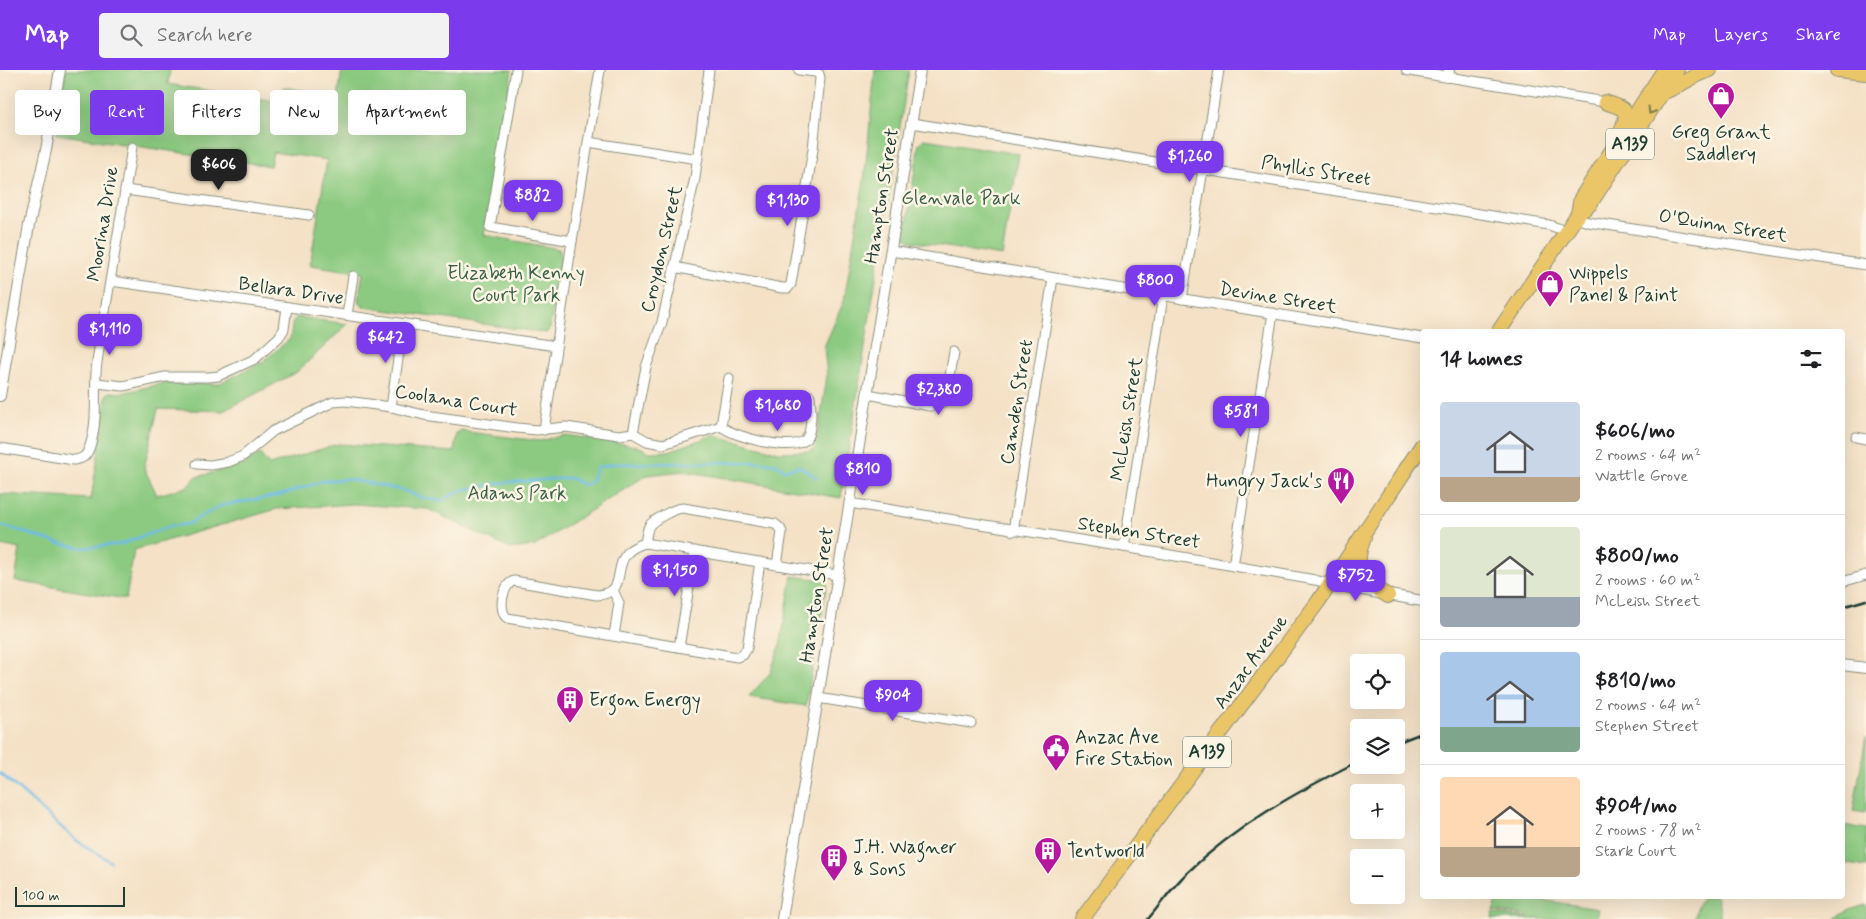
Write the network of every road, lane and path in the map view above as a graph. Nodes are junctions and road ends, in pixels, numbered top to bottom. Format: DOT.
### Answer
graph roads {
  1 [pos="53,70"];
  2 [pos="60,70"];
  3 [pos="516,70"];
  4 [pos="600,70"];
  5 [pos="709,70"];
  6 [pos="800,70"];
  7 [pos="920,70"];
  8 [pos="1219,70"];
  9 [pos="1407,70"];
  10 [pos="1677,70"];
  11 [pos="1710,70"];
  12 [pos="1837,70"];
  13 [pos="1661,72"];
  14 [pos="1866,73"];
  15 [pos="1449,74"];
  16 [pos="1664,92"];
  17 [pos="1605,102"];
  18 [pos="912,123"];
  19 [pos="588,142"];
  20 [pos="1616,146"];
  21 [pos="132,147"];
  22 [pos="698,159"];
  23 [pos="1204,170"];
  24 [pos="38,182"];
  25 [pos="125,190"];
  26 [pos="309,215"];
  27 [pos="1576,216"];
  28 [pos="1566,230"];
  29 [pos="572,241"];
  30 [pos="891,251"];
  31 [pos="1866,265"];
  32 [pos="674,267"];
  33 [pos="353,276"];
  34 [pos="1053,278"];
  35 [pos="111,281"];
  36 [pos="1163,296"];
  37 [pos="1182,299"];
  38 [pos="287,307"];
  39 [pos="1273,313"];
  40 [pos="347,315"];
  41 [pos="403,324"];
  42 [pos="1500,329"];
  43 [pos="1420,338"];
  44 [pos="556,346"];
  45 [pos="4,348"];
  46 [pos="954,352"];
  47 [pos="729,378"];
  48 [pos="97,383"];
  49 [pos="868,394"];
  50 [pos="0,396"];
  51 [pos="810,396"];
  52 [pos="391,407"];
  53 [pos="720,426"];
  54 [pos="544,430"];
  55 [pos="633,433"];
  56 [pos="1856,437"];
  57 [pos="1866,439"];
  58 [pos="0,448"];
  59 [pos="1420,448"];
  60 [pos="197,464"];
  61 [pos="849,503"];
  62 [pos="1369,526"];
  63 [pos="1013,530"];
  64 [pos="645,543"];
  65 [pos="1124,547"];
  66 [pos="695,551"];
  67 [pos="760,562"];
  68 [pos="777,565"];
  69 [pos="1232,566"];
  70 [pos="837,575"];
  71 [pos="1866,575"];
  72 [pos="1845,581"];
  73 [pos="1330,584"];
  74 [pos="613,590"];
  75 [pos="1388,596"];
  76 [pos="1420,601"];
  77 [pos="614,636"];
  78 [pos="679,647"];
  79 [pos="1845,665"];
  80 [pos="1866,668"];
  81 [pos="818,698"];
  82 [pos="971,723"];
  83 [pos="782,919"];
  84 [pos="1082,919"];
  1 -- 24 [label="street"];
  2 -- 24 [label="street"];
  3 -- 29 [label="street"];
  4 -- 19 [label="street"];
  5 -- 22 [label="street, Croydon Street"];
  6 -- 32 [label="street"];
  7 -- 18 [label="street, Hampton Street"];
  8 -- 23 [label="street"];
  9 -- 15 [label="street"];
  10 -- 16 [label="highway, A139"];
  11 -- 16 [label="highway"];
  12 -- 14 [label="highway"];
  13 -- 20 [label="highway, A139"];
  15 -- 17 [label="street"];
  16 -- 27 [label="highway, A139, one-way"];
  17 -- 20 [label="highway"];
  18 -- 23 [label="street, Phyllis Street"];
  18 -- 30 [label="street, Hampton Street"];
  19 -- 22 [label="street"];
  19 -- 29 [label="street"];
  20 -- 27 [label="highway, A139"];
  21 -- 25 [label="street, Moorina Drive"];
  22 -- 32 [label="street, Croydon Street"];
  23 -- 28 [label="street, Phyllis Street"];
  23 -- 37 [label="street"];
  24 -- 45 [label="street"];
  25 -- 26 [label="street"];
  25 -- 35 [label="street, Moorina Drive"];
  27 -- 28 [label="highway, A139"];
  27 -- 31 [label="street, O'Quinn Street"];
  28 -- 42 [label="highway, A139"];
  29 -- 44 [label="street"];
  30 -- 34 [label="street, Devine Street"];
  30 -- 49 [label="street, Hampton Street"];
  32 -- 55 [label="street, Croydon Street"];
  33 -- 40 [label="street"];
  34 -- 36 [label="street, Devine Street"];
  34 -- 63 [label="street, Camden Street"];
  35 -- 38 [label="street, Bellara Drive"];
  35 -- 48 [label="street, Moorina Drive"];
  36 -- 37 [label="street, Devine Street"];
  36 -- 65 [label="street, McLeish Street"];
  37 -- 39 [label="street, Devine Street"];
  38 -- 40 [label="street, Bellara Drive"];
  38 -- 48 [label="street"];
  39 -- 43 [label="street, Devine Street"];
  39 -- 69 [label="street"];
  40 -- 41 [label="street, Bellara Drive"];
  41 -- 44 [label="street, Bellara Drive"];
  41 -- 52 [label="street"];
  44 -- 54 [label="street"];
  45 -- 50 [label="street"];
  46 -- 49 [label="street"];
  47 -- 53 [label="street"];
  48 -- 58 [label="street, Moorina Drive"];
  49 -- 61 [label="street, Hampton Street"];
  51 -- 53 [label="street"];
  52 -- 54 [label="street, Coolana Court"];
  52 -- 60 [label="street, Coolana Court"];
  53 -- 55 [label="street, Coolana Court"];
  54 -- 55 [label="street, Coolana Court"];
  56 -- 57 [label="street"];
  59 -- 62 [label="highway, Anzac Avenue / A139"];
  61 -- 63 [label="street, Stephen Street"];
  61 -- 70 [label="street, Hampton Street"];
  62 -- 73 [label="highway, Anzac Avenue / A139"];
  62 -- 75 [label="highway"];
  63 -- 65 [label="street, Stephen Street"];
  64 -- 66 [label="street"];
  64 -- 68 [label="street"];
  64 -- 74 [label="street"];
  65 -- 69 [label="street, Stephen Street"];
  66 -- 67 [label="street"];
  66 -- 78 [label="street"];
  67 -- 68 [label="street"];
  67 -- 78 [label="street"];
  68 -- 70 [label="street"];
  69 -- 73 [label="street, Stephen Street"];
  70 -- 81 [label="street, Hampton Street"];
  71 -- 72 [label="street"];
  73 -- 75 [label="street, Stephen Street"];
  73 -- 84 [label="highway, Anzac Avenue / A139"];
  74 -- 77 [label="street"];
  74 -- 77 [label="street"];
  75 -- 76 [label="street, Stephen Street"];
  77 -- 78 [label="street"];
  79 -- 80 [label="street"];
  81 -- 82 [label="street"];
  81 -- 83 [label="street, Hampton Street"];
}
